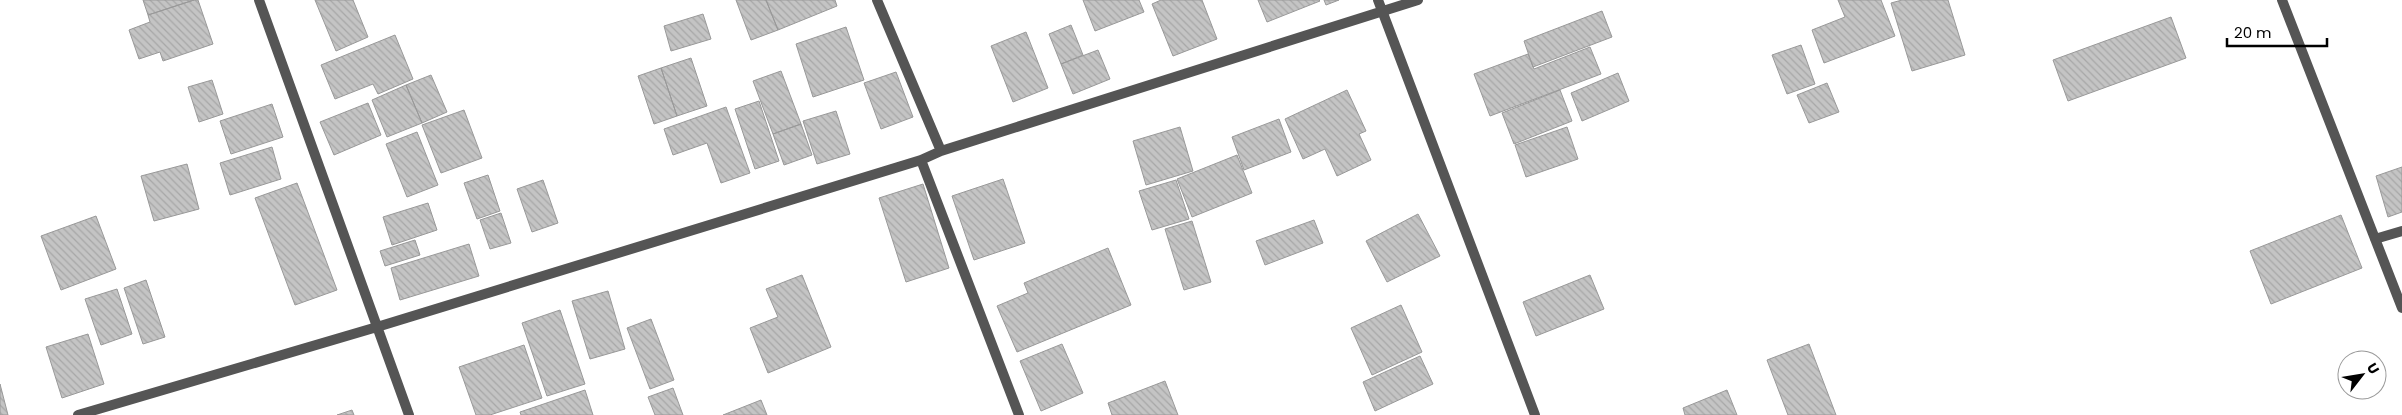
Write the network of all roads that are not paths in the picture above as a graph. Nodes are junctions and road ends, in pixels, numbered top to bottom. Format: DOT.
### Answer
graph roads {
  1 [pos="259,0"];
  2 [pos="877,0"];
  3 [pos="1378,0"];
  4 [pos="1418,0"];
  5 [pos="2282,0"];
  6 [pos="1382,10"];
  7 [pos="941,151"];
  8 [pos="921,160"];
  9 [pos="2402,231"];
  10 [pos="2375,239"];
  11 [pos="2402,308"];
  12 [pos="377,328"];
  13 [pos="78,415"];
  14 [pos="409,415"];
  15 [pos="1019,415"];
  16 [pos="1535,415"];
  1 -- 12 [label="street"];
  2 -- 7 [label="street"];
  3 -- 6 [label="street"];
  4 -- 6 [label="street"];
  5 -- 10 [label="street"];
  6 -- 7 [label="street"];
  6 -- 16 [label="street"];
  7 -- 8 [label="street"];
  8 -- 12 [label="street"];
  8 -- 15 [label="street"];
  9 -- 10 [label="street"];
  10 -- 11 [label="street"];
  12 -- 13 [label="street"];
  12 -- 14 [label="street"];
}
